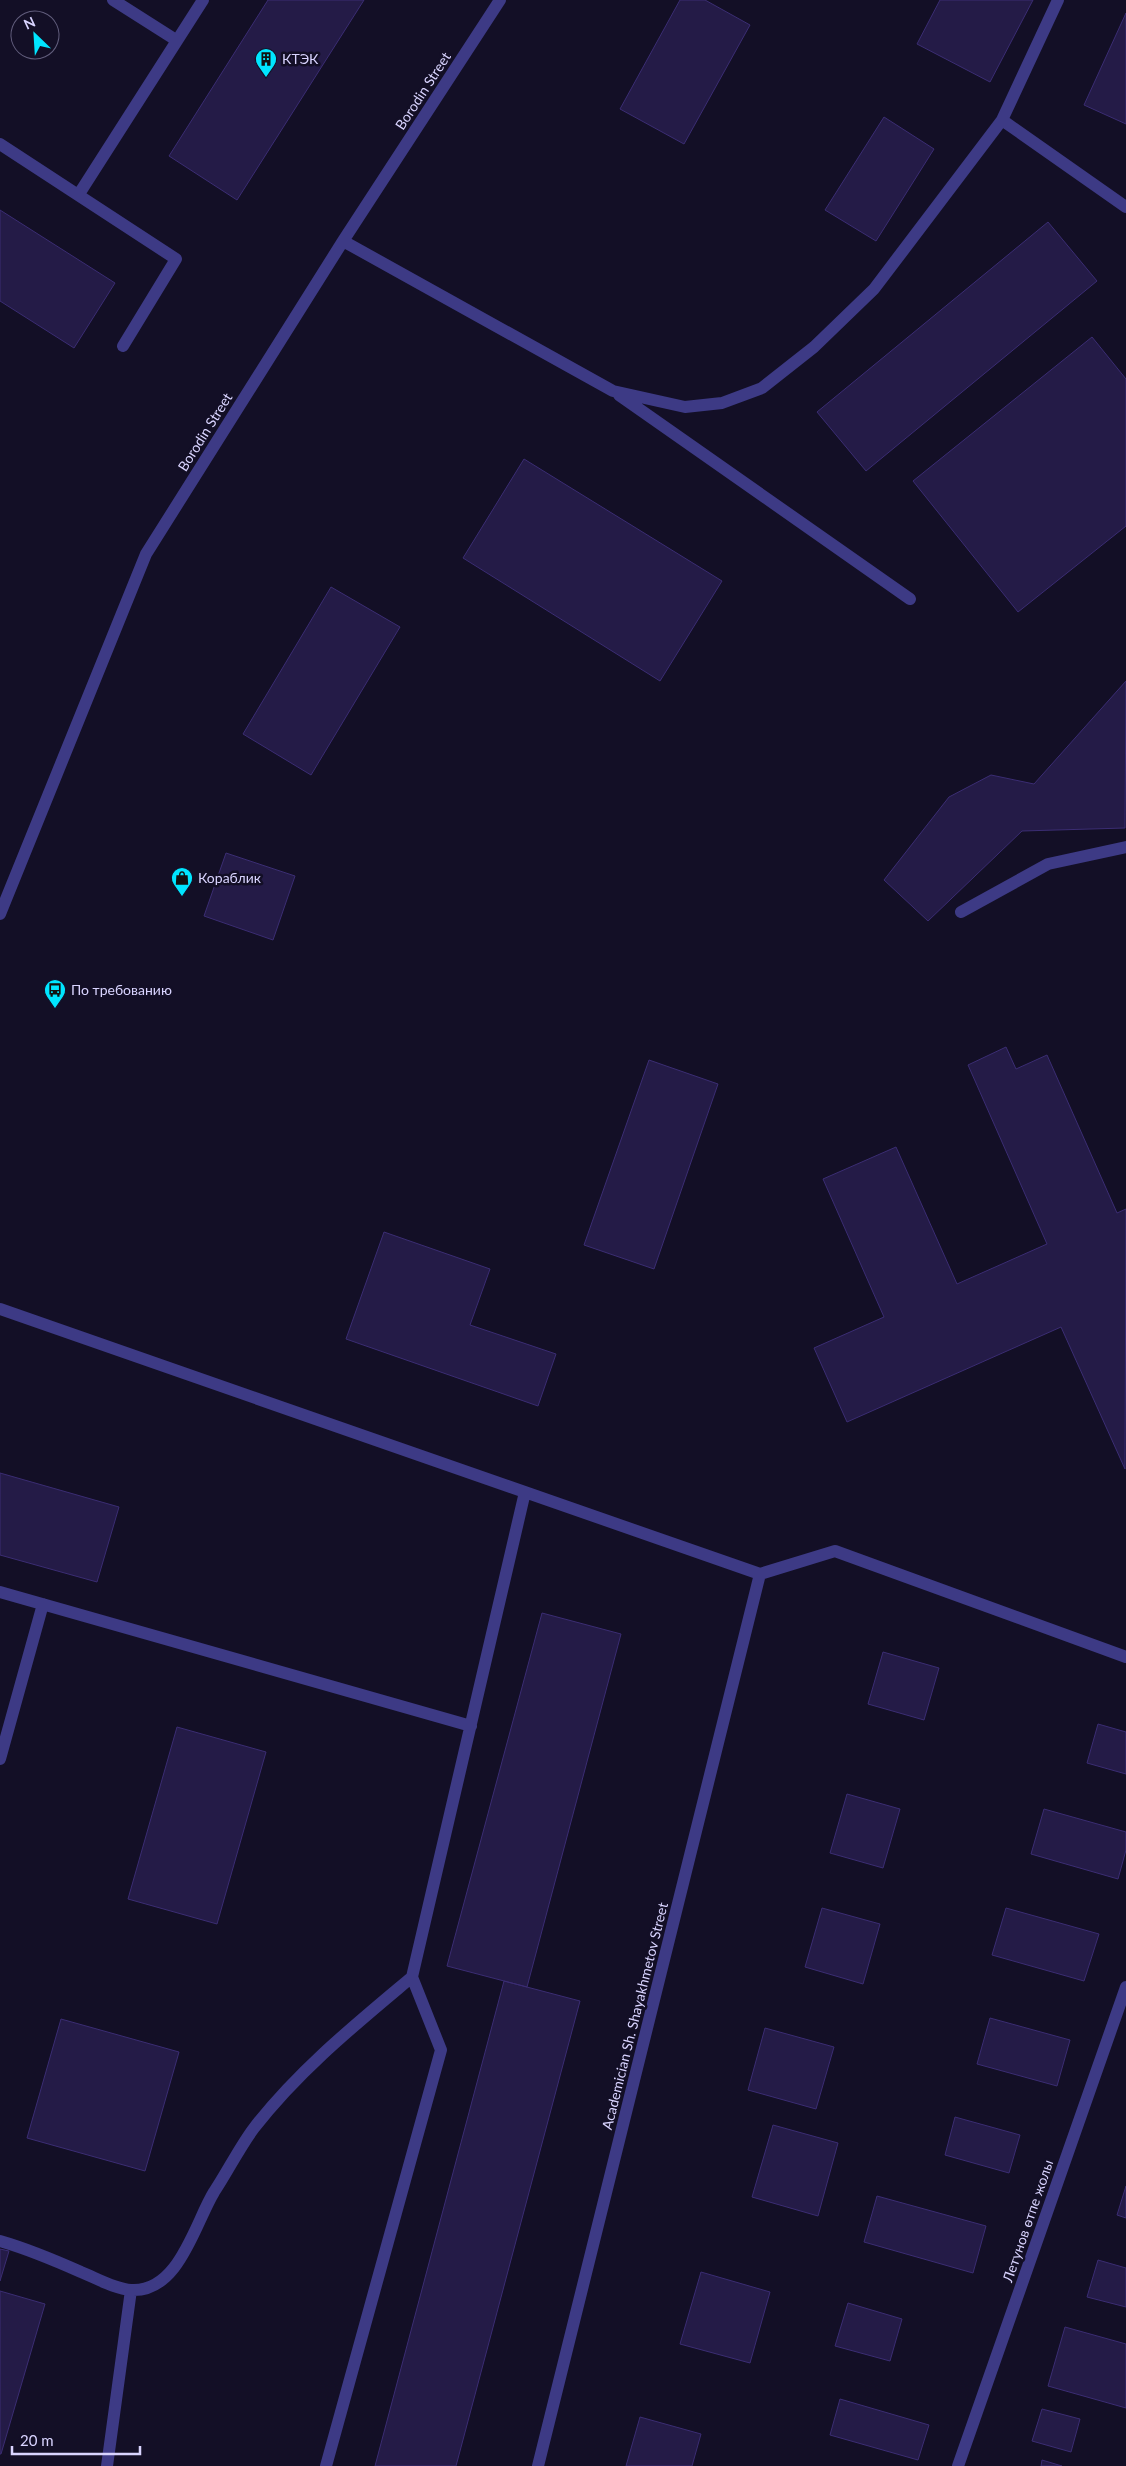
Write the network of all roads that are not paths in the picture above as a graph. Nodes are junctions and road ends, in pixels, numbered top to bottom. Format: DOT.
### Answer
graph roads {
  1 [pos="113,0"];
  2 [pos="203,0"];
  3 [pos="500,0"];
  4 [pos="1058,0"];
  5 [pos="176,40"];
  6 [pos="1002,120"];
  7 [pos="0,144"];
  8 [pos="79,194"];
  9 [pos="1126,207"];
  10 [pos="343,241"];
  11 [pos="123,346"];
  12 [pos="613,391"];
  13 [pos="910,598"];
  14 [pos="1126,847"];
  15 [pos="961,912"];
  16 [pos="0,914"];
  17 [pos="0,1309"];
  18 [pos="525,1492"];
  19 [pos="760,1574"];
  20 [pos="0,1592"];
  21 [pos="43,1604"];
  22 [pos="1126,1657"];
  23 [pos="471,1726"];
  24 [pos="0,1759"];
  25 [pos="412,1977"];
  26 [pos="1126,1987"];
  27 [pos="0,2241"];
  28 [pos="131,2290"];
  29 [pos="106,2466"];
  30 [pos="326,2466"];
  31 [pos="538,2466"];
  32 [pos="958,2466"];
  1 -- 5 [label="street"];
  2 -- 5 [label="street"];
  3 -- 10 [label="street, Borodin Street"];
  4 -- 6 [label="street"];
  5 -- 8 [label="street"];
  6 -- 9 [label="street"];
  6 -- 12 [label="street"];
  7 -- 8 [label="street"];
  8 -- 11 [label="street"];
  10 -- 12 [label="street"];
  10 -- 16 [label="street, Borodin Street"];
  12 -- 13 [label="street"];
  14 -- 15 [label="street"];
  17 -- 18 [label="street"];
  18 -- 19 [label="street"];
  18 -- 23 [label="street"];
  19 -- 22 [label="street"];
  19 -- 31 [label="street, Academician Sh. Shayakhmetov Street"];
  20 -- 21 [label="street"];
  21 -- 23 [label="street"];
  21 -- 24 [label="street"];
  23 -- 25 [label="street"];
  25 -- 28 [label="street"];
  25 -- 30 [label="street"];
  26 -- 32 [label="street, Летунов өтпе жолы"];
  27 -- 28 [label="street"];
  28 -- 29 [label="street"];
}
